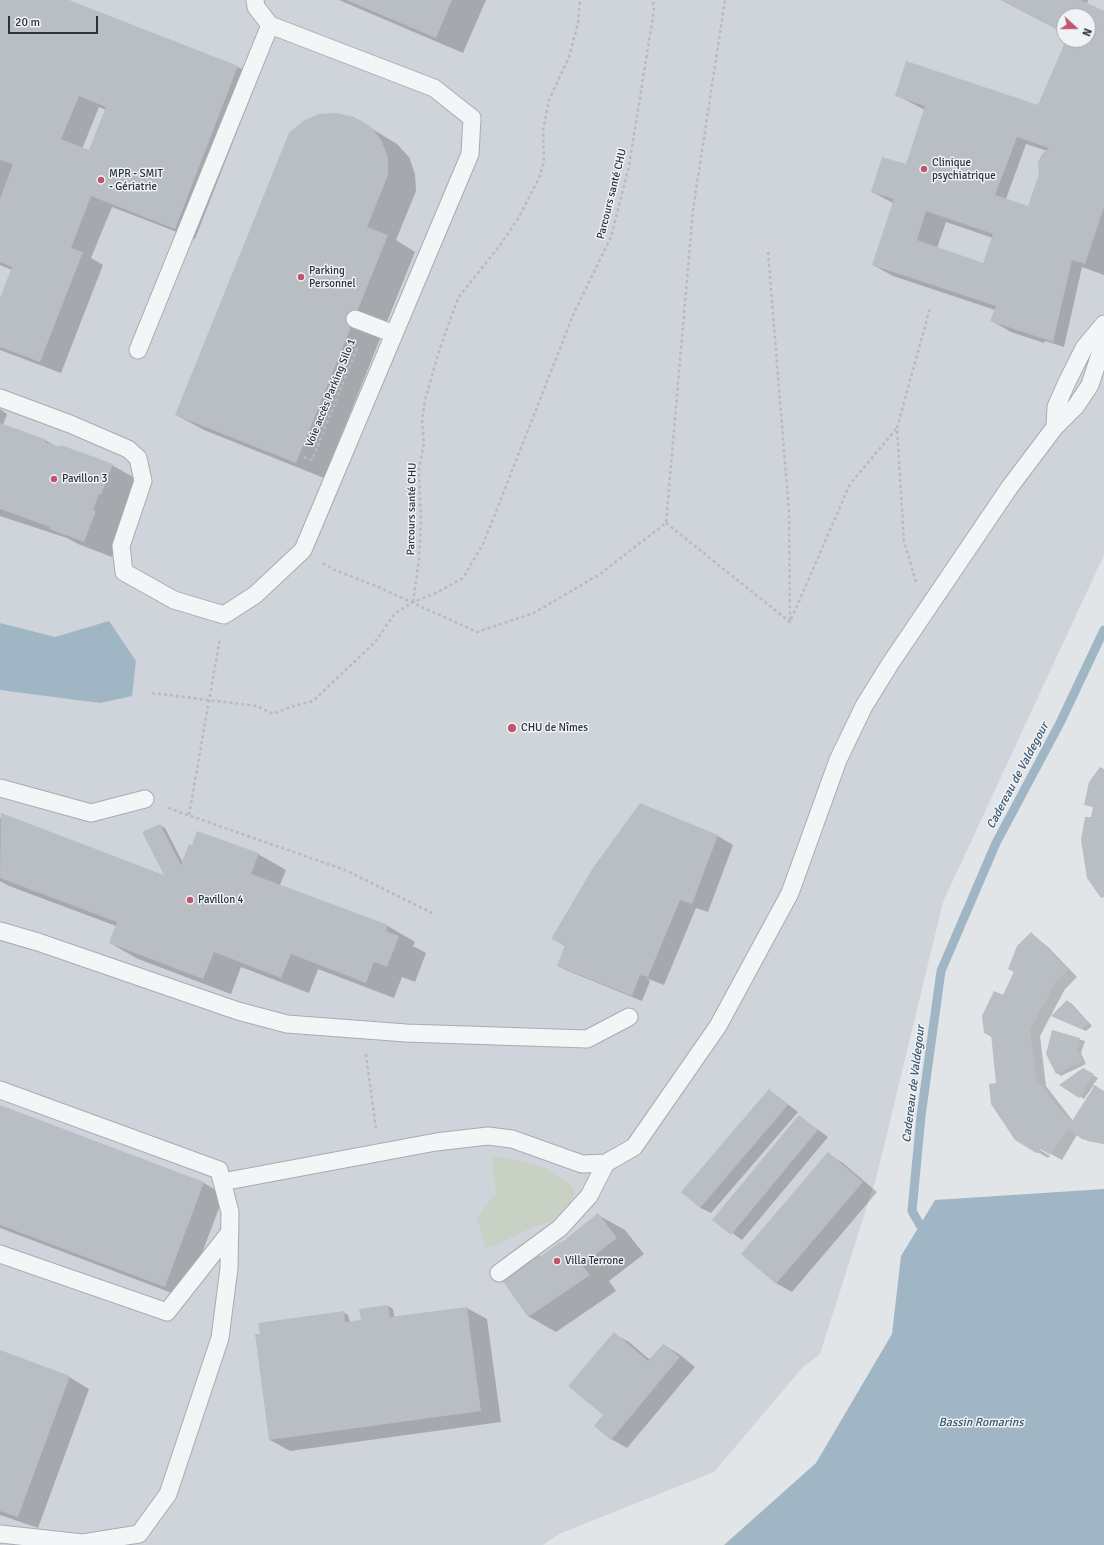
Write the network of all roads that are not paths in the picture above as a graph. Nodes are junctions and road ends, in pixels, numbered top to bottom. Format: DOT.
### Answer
graph roads {
  1 [pos="255,0"];
  2 [pos="270,25"];
  3 [pos="361,321"];
  4 [pos="1104,324"];
  5 [pos="394,334"];
  6 [pos="138,350"];
  7 [pos="0,398"];
  8 [pos="0,788"];
  9 [pos="145,799"];
  10 [pos="0,931"];
  11 [pos="629,1017"];
  12 [pos="0,1090"];
  13 [pos="606,1163"];
  14 [pos="222,1182"];
  15 [pos="230,1232"];
  16 [pos="0,1254"];
  17 [pos="499,1273"];
  18 [pos="0,1534"];
  1 -- 2 [label="lane"];
  2 -- 5 [label="lane"];
  2 -- 6 [label="lane"];
  3 -- 5 [label="lane"];
  4 -- 13 [label="lane"];
  5 -- 7 [label="lane"];
  8 -- 9 [label="lane"];
  10 -- 11 [label="lane"];
  12 -- 14 [label="lane"];
  13 -- 14 [label="lane"];
  13 -- 17 [label="lane"];
  14 -- 15 [label="lane"];
  15 -- 16 [label="lane"];
  15 -- 18 [label="lane"];
}
